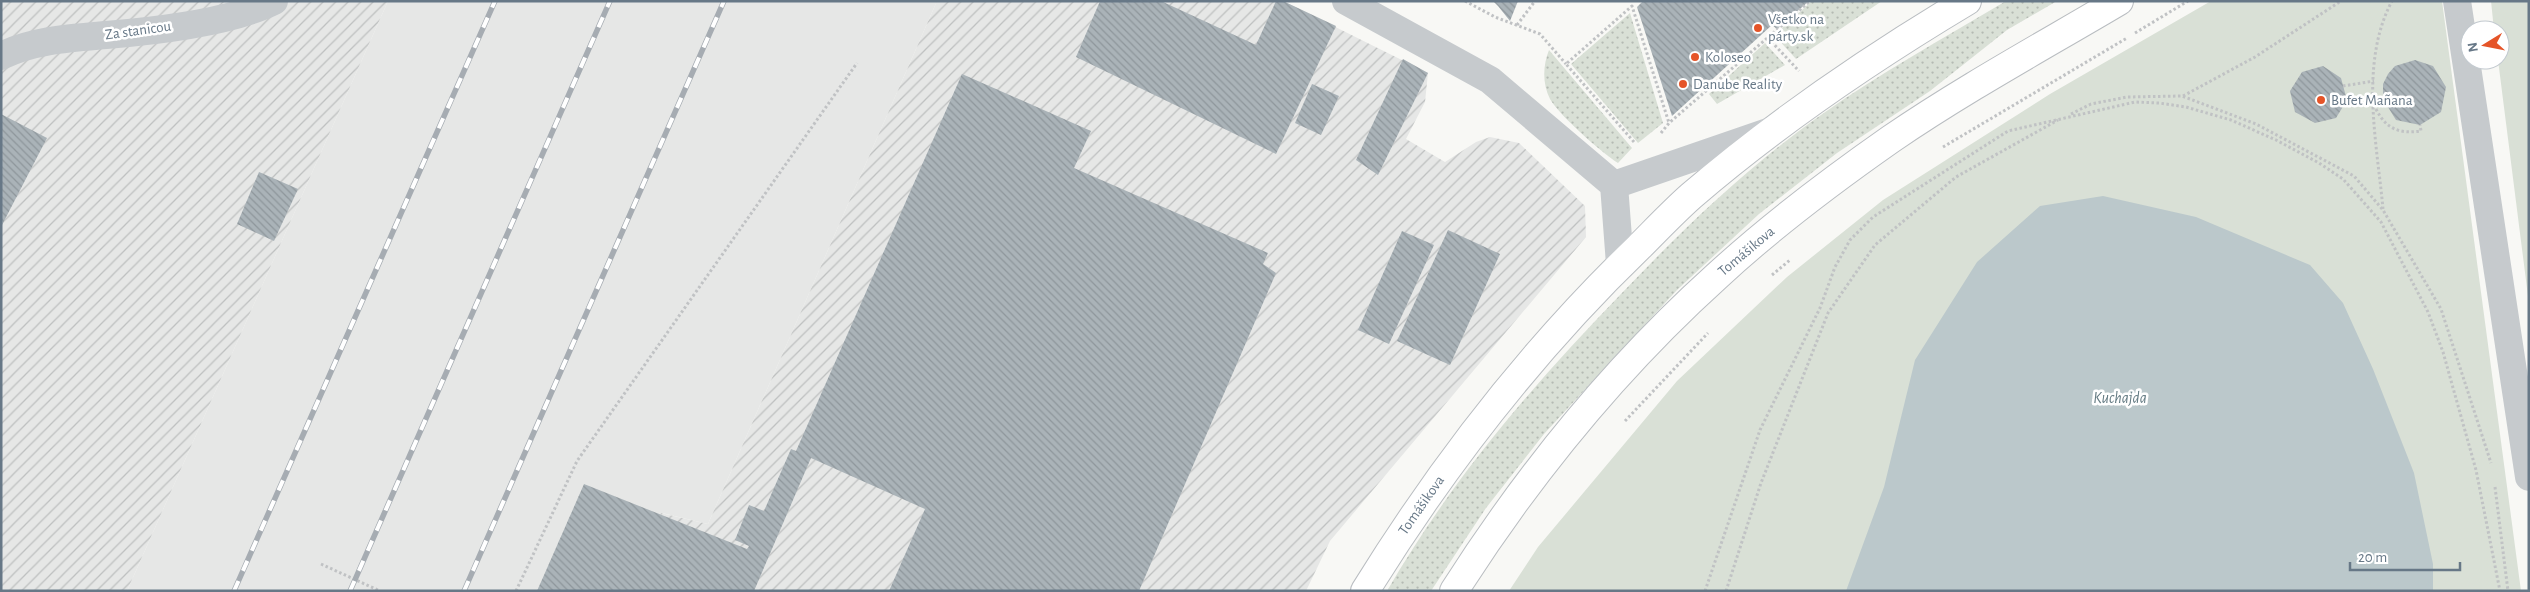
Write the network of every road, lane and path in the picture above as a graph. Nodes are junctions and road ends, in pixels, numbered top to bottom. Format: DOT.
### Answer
graph roads {
  1 [pos="274,1"];
  2 [pos="1346,1"];
  3 [pos="1465,1"];
  4 [pos="1535,1"];
  5 [pos="1810,1"];
  6 [pos="1967,1"];
  7 [pos="2119,1"];
  8 [pos="2188,1"];
  9 [pos="2341,1"];
  10 [pos="2392,1"];
  11 [pos="2458,1"];
  12 [pos="1517,25"];
  13 [pos="1768,38"];
  14 [pos="1,56"];
  15 [pos="857,63"];
  16 [pos="1566,64"];
  17 [pos="1800,72"];
  18 [pos="2374,81"];
  19 [pos="2343,86"];
  20 [pos="2182,96"];
  21 [pos="2374,106"];
  22 [pos="2065,117"];
  23 [pos="1669,123"];
  24 [pos="2420,125"];
  25 [pos="1773,130"];
  26 [pos="1657,139"];
  27 [pos="1638,147"];
  28 [pos="1935,152"];
  29 [pos="1614,185"];
  30 [pos="2383,210"];
  31 [pos="1795,256"];
  32 [pos="1620,264"];
  33 [pos="1765,281"];
  34 [pos="1715,326"];
  35 [pos="1622,424"];
  36 [pos="2493,469"];
  37 [pos="2529,477"];
  38 [pos="2494,478"];
  39 [pos="321,564"];
  40 [pos="380,591"];
  41 [pos="516,591"];
  42 [pos="1365,591"];
  43 [pos="1454,591"];
  44 [pos="1705,591"];
  45 [pos="1726,591"];
  46 [pos="2500,591"];
  47 [pos="2508,591"];
  1 -- 14 [label="street, Za stanicou"];
  2 -- 29 [label="street"];
  3 -- 12 [label="path"];
  4 -- 12 [label="path"];
  5 -- 13 [label="path"];
  6 -- 25 [label="main road, Tomášikova"];
  7 -- 43 [label="main road, Tomášikova"];
  8 -- 28 [label="path"];
  9 -- 20 [label="path"];
  10 -- 18 [label="path"];
  11 -- 37 [label="street"];
  12 -- 16 [label="path"];
  13 -- 17 [label="path"];
  13 -- 23 [label="path"];
  15 -- 41 [label="path"];
  16 -- 23 [label="path"];
  16 -- 27 [label="path"];
  18 -- 19 [label="path"];
  18 -- 21 [label="path"];
  20 -- 22 [label="path"];
  20 -- 30 [label="path"];
  21 -- 24 [label="path"];
  21 -- 30 [label="path"];
  22 -- 44 [label="path"];
  22 -- 45 [label="path"];
  22 -- 46 [label="path"];
  23 -- 26 [label="path"];
  25 -- 29 [label="street, Tomášikova"];
  25 -- 32 [label="main road, Tomášikova"];
  29 -- 32 [label="street"];
  30 -- 36 [label="path"];
  31 -- 33 [label="path"];
  32 -- 42 [label="main road, Tomášikova"];
  34 -- 35 [label="path"];
  38 -- 47 [label="path"];
  39 -- 40 [label="path"];
}
